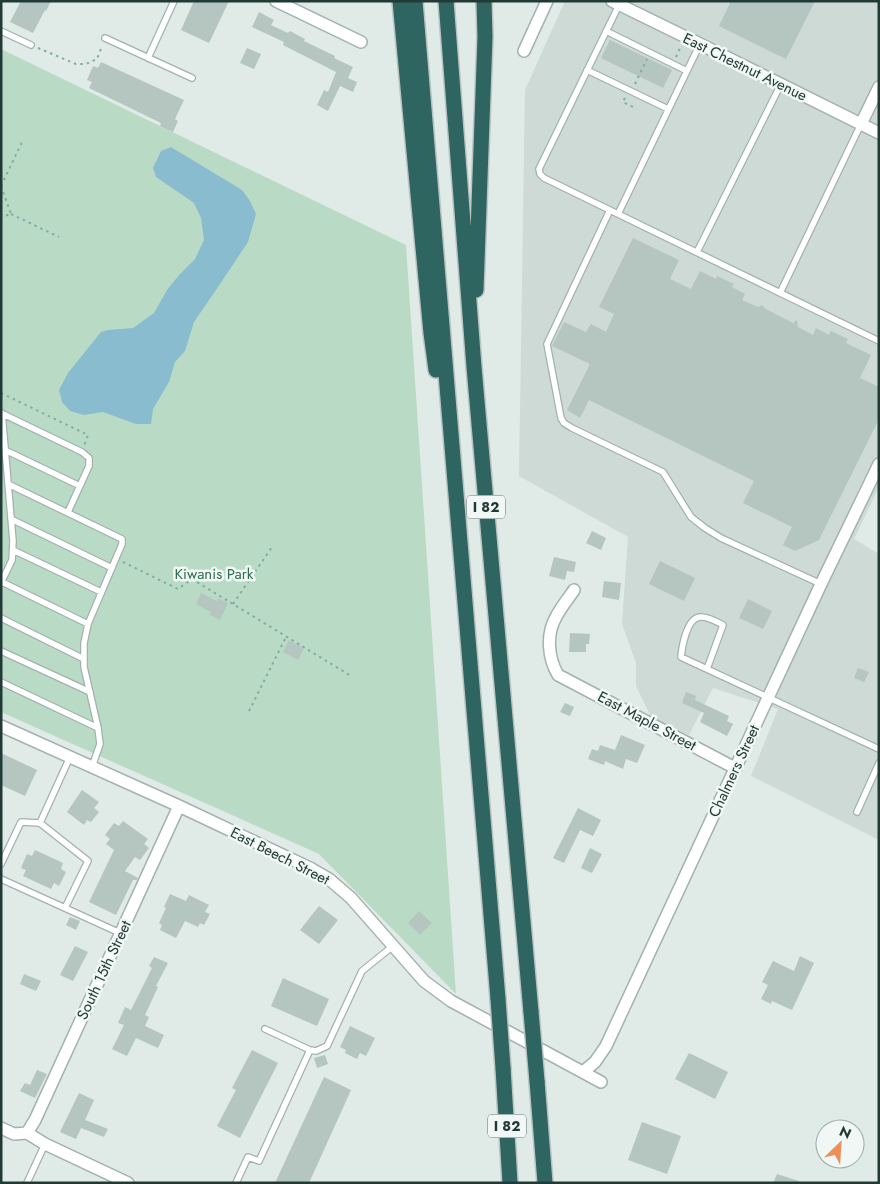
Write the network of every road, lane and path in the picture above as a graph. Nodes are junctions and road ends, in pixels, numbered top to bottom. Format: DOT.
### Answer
graph roads {
  1 [pos="174,1"];
  2 [pos="276,1"];
  3 [pos="400,1"];
  4 [pos="416,1"];
  5 [pos="446,1"];
  6 [pos="484,1"];
  7 [pos="492,1"];
  8 [pos="547,1"];
  9 [pos="615,3"];
  10 [pos="1,30"];
  11 [pos="606,31"];
  12 [pos="105,38"];
  13 [pos="485,38"];
  14 [pos="361,42"];
  15 [pos="700,44"];
  16 [pos="31,45"];
  17 [pos="682,46"];
  18 [pos="524,51"];
  19 [pos="650,53"];
  20 [pos="148,58"];
  21 [pos="676,58"];
  22 [pos="587,70"];
  23 [pos="687,71"];
  24 [pos="192,78"];
  25 [pos="780,84"];
  26 [pos="879,87"];
  27 [pos="630,91"];
  28 [pos="624,100"];
  29 [pos="635,108"];
  30 [pos="668,109"];
  31 [pos="861,124"];
  32 [pos="879,133"];
  33 [pos="23,140"];
  34 [pos="1,186"];
  35 [pos="610,210"];
  36 [pos="11,214"];
  37 [pos="618,214"];
  38 [pos="1,217"];
  39 [pos="59,237"];
  40 [pos="697,252"];
  41 [pos="780,293"];
  42 [pos="879,341"];
  43 [pos="474,367"];
  44 [pos="1,393"];
  45 [pos="1,413"];
  46 [pos="5,450"];
  47 [pos="82,452"];
  48 [pos="879,464"];
  49 [pos="876,477"];
  50 [pos="8,484"];
  51 [pos="80,486"];
  52 [pos="68,512"];
  53 [pos="11,519"];
  54 [pos="272,547"];
  55 [pos="13,550"];
  56 [pos="116,558"];
  57 [pos="112,568"];
  58 [pos="462,572"];
  59 [pos="2,583"];
  60 [pos="821,584"];
  61 [pos="574,590"];
  62 [pos="101,592"];
  63 [pos="233,604"];
  64 [pos="1,618"];
  65 [pos="88,624"];
  66 [pos="286,637"];
  67 [pos="1,651"];
  68 [pos="84,659"];
  69 [pos="707,669"];
  70 [pos="351,676"];
  71 [pos="1,682"];
  72 [pos="90,692"];
  73 [pos="768,697"];
  74 [pos="249,711"];
  75 [pos="1,726"];
  76 [pos="98,728"];
  77 [pos="879,749"];
  78 [pos="70,757"];
  79 [pos="879,763"];
  80 [pos="92,767"];
  81 [pos="735,768"];
  82 [pos="178,806"];
  83 [pos="856,812"];
  84 [pos="40,823"];
  85 [pos="1,864"];
  86 [pos="1,879"];
  87 [pos="65,908"];
  88 [pos="120,933"];
  89 [pos="393,946"];
  90 [pos="265,1030"];
  91 [pos="310,1050"];
  92 [pos="583,1072"];
  93 [pos="601,1082"];
  94 [pos="1,1128"];
  95 [pos="27,1134"];
  96 [pos="45,1144"];
  97 [pos="27,1183"];
  98 [pos="128,1183"];
  99 [pos="236,1183"];
  100 [pos="510,1183"];
  101 [pos="545,1183"];
  1 -- 20 [label="lane"];
  2 -- 14 [label="street"];
  3 -- 58 [label="highway"];
  4 -- 58 [label="highway, I 82"];
  5 -- 43 [label="highway, I 82"];
  6 -- 13 [label="highway"];
  7 -- 13 [label="highway"];
  8 -- 18 [label="street"];
  9 -- 11 [label="lane"];
  9 -- 15 [label="street, East Chestnut Avenue"];
  10 -- 16 [label="lane"];
  11 -- 19 [label="lane"];
  11 -- 22 [label="lane"];
  12 -- 16 [label="path"];
  12 -- 20 [label="lane"];
  13 -- 43 [label="highway"];
  15 -- 23 [label="lane"];
  15 -- 25 [label="street, East Chestnut Avenue"];
  17 -- 21 [label="path"];
  19 -- 23 [label="lane"];
  19 -- 27 [label="path"];
  20 -- 24 [label="lane"];
  22 -- 27 [label="lane"];
  22 -- 35 [label="lane"];
  23 -- 30 [label="lane"];
  25 -- 31 [label="street, East Chestnut Avenue"];
  25 -- 40 [label="lane"];
  26 -- 31 [label="street"];
  27 -- 30 [label="lane"];
  28 -- 29 [label="path"];
  30 -- 37 [label="lane"];
  31 -- 32 [label="street, East Chestnut Avenue"];
  31 -- 41 [label="lane"];
  33 -- 34 [label="path"];
  34 -- 36 [label="path"];
  35 -- 37 [label="lane"];
  35 -- 60 [label="lane"];
  36 -- 38 [label="path"];
  36 -- 39 [label="path"];
  37 -- 40 [label="lane"];
  40 -- 41 [label="lane"];
  41 -- 42 [label="lane"];
  43 -- 101 [label="highway, I 82, bridge"];
  44 -- 47 [label="path"];
  45 -- 46 [label="lane"];
  45 -- 47 [label="lane"];
  46 -- 50 [label="lane"];
  46 -- 51 [label="lane"];
  47 -- 51 [label="lane"];
  48 -- 49 [label="street, Chalmers Street"];
  49 -- 60 [label="street, Chalmers Street"];
  50 -- 52 [label="lane"];
  50 -- 53 [label="lane"];
  51 -- 52 [label="lane"];
  52 -- 56 [label="lane"];
  53 -- 55 [label="lane"];
  53 -- 57 [label="lane"];
  54 -- 63 [label="path"];
  55 -- 59 [label="lane"];
  55 -- 62 [label="lane"];
  56 -- 57 [label="lane"];
  56 -- 63 [label="path"];
  57 -- 62 [label="lane"];
  58 -- 100 [label="highway, I 82, bridge"];
  59 -- 65 [label="lane"];
  60 -- 73 [label="street, Chalmers Street"];
  61 -- 81 [label="street, East Maple Street"];
  62 -- 65 [label="lane"];
  63 -- 66 [label="path"];
  64 -- 68 [label="lane"];
  65 -- 68 [label="lane"];
  66 -- 70 [label="path"];
  66 -- 74 [label="path"];
  67 -- 72 [label="lane"];
  68 -- 72 [label="lane"];
  69 -- 69 [label="lane"];
  69 -- 73 [label="lane"];
  71 -- 76 [label="lane"];
  72 -- 76 [label="lane"];
  73 -- 77 [label="lane"];
  73 -- 81 [label="street, Chalmers Street"];
  75 -- 78 [label="street, East Beech Street"];
  76 -- 80 [label="lane"];
  78 -- 80 [label="street, East Beech Street"];
  78 -- 84 [label="lane"];
  79 -- 83 [label="lane"];
  80 -- 82 [label="street, East Beech Street"];
  81 -- 92 [label="street, Chalmers Street"];
  82 -- 88 [label="street, South 15th Street"];
  82 -- 89 [label="street, East Beech Street"];
  84 -- 85 [label="lane"];
  84 -- 87 [label="lane"];
  86 -- 87 [label="lane"];
  87 -- 88 [label="lane"];
  88 -- 95 [label="street, South 15th Street"];
  89 -- 91 [label="lane"];
  89 -- 92 [label="street, East Beech Street"];
  90 -- 91 [label="lane"];
  91 -- 99 [label="lane"];
  92 -- 93 [label="street, East Beech Street"];
  94 -- 95 [label="street"];
  95 -- 96 [label="street"];
  96 -- 97 [label="lane"];
  96 -- 98 [label="street"];
}
